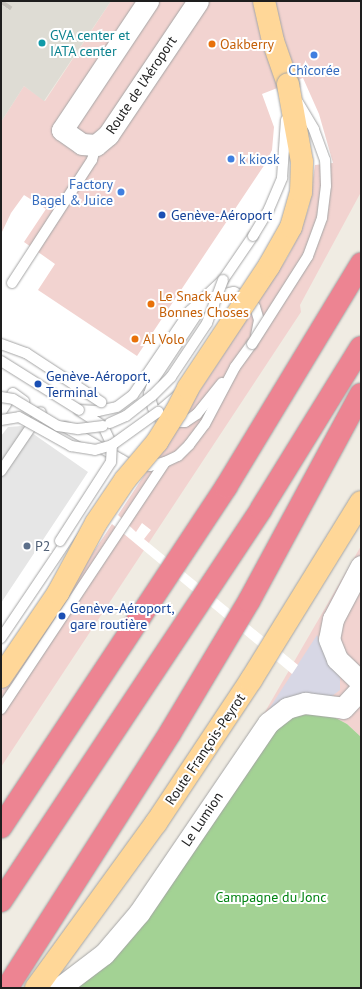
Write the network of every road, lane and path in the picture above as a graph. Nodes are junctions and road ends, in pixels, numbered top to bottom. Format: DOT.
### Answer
graph roads {
  1 [pos="148,1"];
  2 [pos="198,1"];
  3 [pos="264,1"];
  4 [pos="288,84"];
  5 [pos="96,145"];
  6 [pos="361,264"];
  7 [pos="223,280"];
  8 [pos="12,283"];
  9 [pos="253,342"];
  10 [pos="1,344"];
  11 [pos="361,347"];
  12 [pos="1,361"];
  13 [pos="234,368"];
  14 [pos="188,388"];
  15 [pos="361,394"];
  16 [pos="1,397"];
  17 [pos="103,406"];
  18 [pos="79,410"];
  19 [pos="161,410"];
  20 [pos="1,412"];
  21 [pos="40,412"];
  22 [pos="1,420"];
  23 [pos="106,424"];
  24 [pos="157,442"];
  25 [pos="112,445"];
  26 [pos="121,460"];
  27 [pos="165,462"];
  28 [pos="1,471"];
  29 [pos="361,502"];
  30 [pos="361,566"];
  31 [pos="1,630"];
  32 [pos="1,638"];
  33 [pos="1,677"];
  34 [pos="361,682"];
  35 [pos="361,689"];
  36 [pos="1,709"];
  37 [pos="1,827"];
  38 [pos="1,901"];
  39 [pos="7,988"];
  40 [pos="36,988"];
  41 [pos="59,988"];
  1 -- 5 [label="street, Route de l'Aéroport"];
  2 -- 5 [label="street, Route de l'Aéroport"];
  3 -- 4 [label="main road"];
  4 -- 7 [label="lane, bridge"];
  4 -- 9 [label="lane, bridge"];
  4 -- 14 [label="main road, bridge"];
  5 -- 8 [label="lane"];
  6 -- 37 [label="highway"];
  7 -- 17 [label="lane"];
  7 -- 23 [label="lane, bridge"];
  9 -- 13 [label="lane"];
  9 -- 13 [label="lane"];
  10 -- 17 [label="lane, bridge"];
  11 -- 38 [label="highway"];
  12 -- 18 [label="lane, bridge"];
  13 -- 27 [label="lane"];
  14 -- 19 [label="lane"];
  14 -- 24 [label="main road, bridge"];
  15 -- 39 [label="highway"];
  16 -- 23 [label="lane, bridge"];
  17 -- 18 [label="lane"];
  17 -- 23 [label="lane"];
  18 -- 23 [label="lane"];
  19 -- 24 [label="lane"];
  19 -- 25 [label="lane, bridge"];
  20 -- 21 [label="lane"];
  21 -- 26 [label="lane"];
  21 -- 28 [label="lane"];
  22 -- 25 [label="lane, bridge"];
  23 -- 25 [label="lane"];
  24 -- 33 [label="main road, bridge"];
  25 -- 31 [label="lane, bridge"];
  26 -- 27 [label="lane"];
  26 -- 32 [label="lane"];
  27 -- 36 [label="lane"];
  29 -- 40 [label="main road, Route François-Peyrot"];
  30 -- 34 [label="street"];
  35 -- 41 [label="street, Le Lumion"];
}
